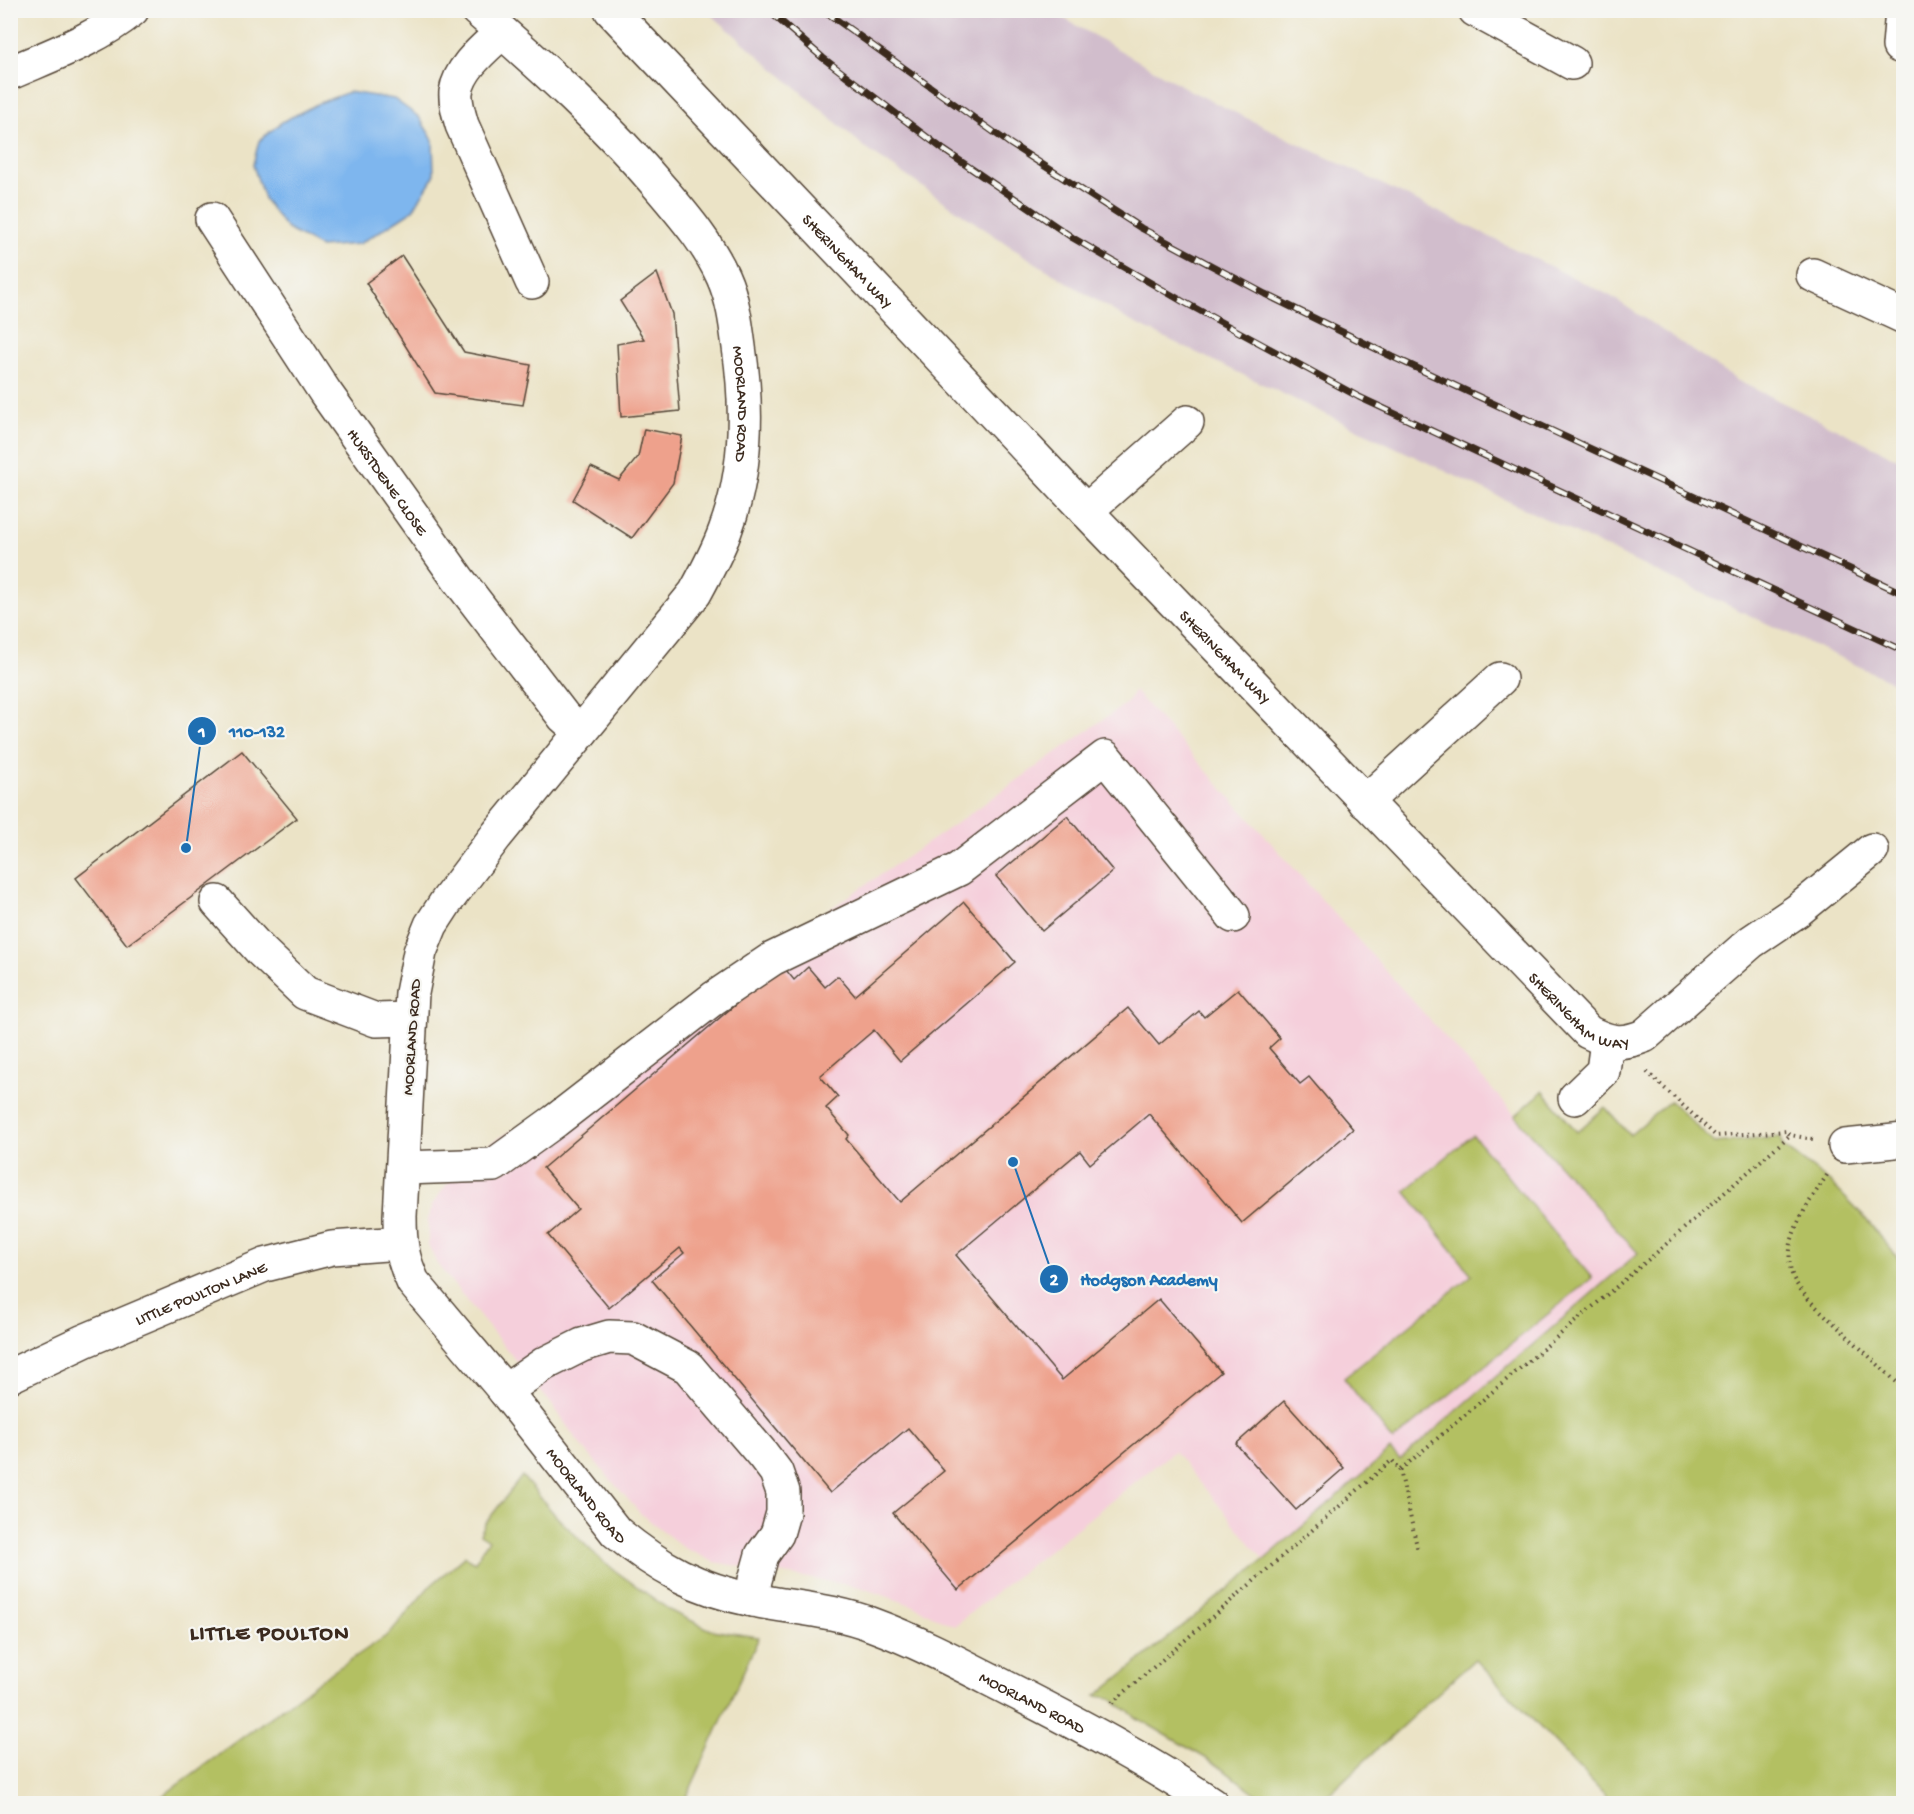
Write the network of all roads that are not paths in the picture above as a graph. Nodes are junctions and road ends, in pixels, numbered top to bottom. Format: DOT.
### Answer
graph roads {
  1 [pos="132,10"];
  2 [pos="477,10"];
  3 [pos="611,10"];
  4 [pos="1475,10"];
  5 [pos="1902,10"];
  6 [pos="502,32"];
  7 [pos="1899,46"];
  8 [pos="1572,63"];
  9 [pos="10,73"];
  10 [pos="212,219"];
  11 [pos="1813,275"];
  12 [pos="532,282"];
  13 [pos="1904,317"];
  14 [pos="1187,422"];
  15 [pos="1086,511"];
  16 [pos="1500,679"];
  17 [pos="580,732"];
  18 [pos="1365,802"];
  19 [pos="1872,850"];
  20 [pos="217,902"];
  21 [pos="1233,915"];
  22 [pos="410,1019"];
  23 [pos="1618,1042"];
  24 [pos="1575,1098"];
  25 [pos="1904,1140"];
  26 [pos="1845,1146"];
  27 [pos="403,1168"];
  28 [pos="400,1244"];
  29 [pos="10,1376"];
  30 [pos="505,1391"];
  31 [pos="752,1600"];
  32 [pos="1212,1803"];
  1 -- 9 [label="street"];
  2 -- 6 [label="street, MOORLAND ROAD"];
  3 -- 15 [label="street, SHERINGHAM WAY"];
  4 -- 8 [label="street"];
  5 -- 7 [label="street"];
  6 -- 12 [label="street"];
  6 -- 17 [label="street, MOORLAND ROAD"];
  10 -- 17 [label="street, HURSTDENE CLOSE"];
  11 -- 13 [label="street"];
  14 -- 15 [label="street"];
  15 -- 18 [label="street, SHERINGHAM WAY"];
  16 -- 18 [label="street"];
  17 -- 22 [label="street, MOORLAND ROAD"];
  18 -- 23 [label="street, SHERINGHAM WAY"];
  19 -- 23 [label="street, SHERINGHAM WAY"];
  20 -- 22 [label="street"];
  21 -- 27 [label="street"];
  22 -- 27 [label="street, MOORLAND ROAD"];
  23 -- 24 [label="street"];
  25 -- 26 [label="street"];
  27 -- 28 [label="street, MOORLAND ROAD"];
  28 -- 29 [label="street, LITTLE POULTON LANE"];
  28 -- 30 [label="street, MOORLAND ROAD"];
  30 -- 31 [label="street, MOORLAND ROAD"];
  30 -- 31 [label="street"];
  31 -- 32 [label="street, MOORLAND ROAD"];
}
